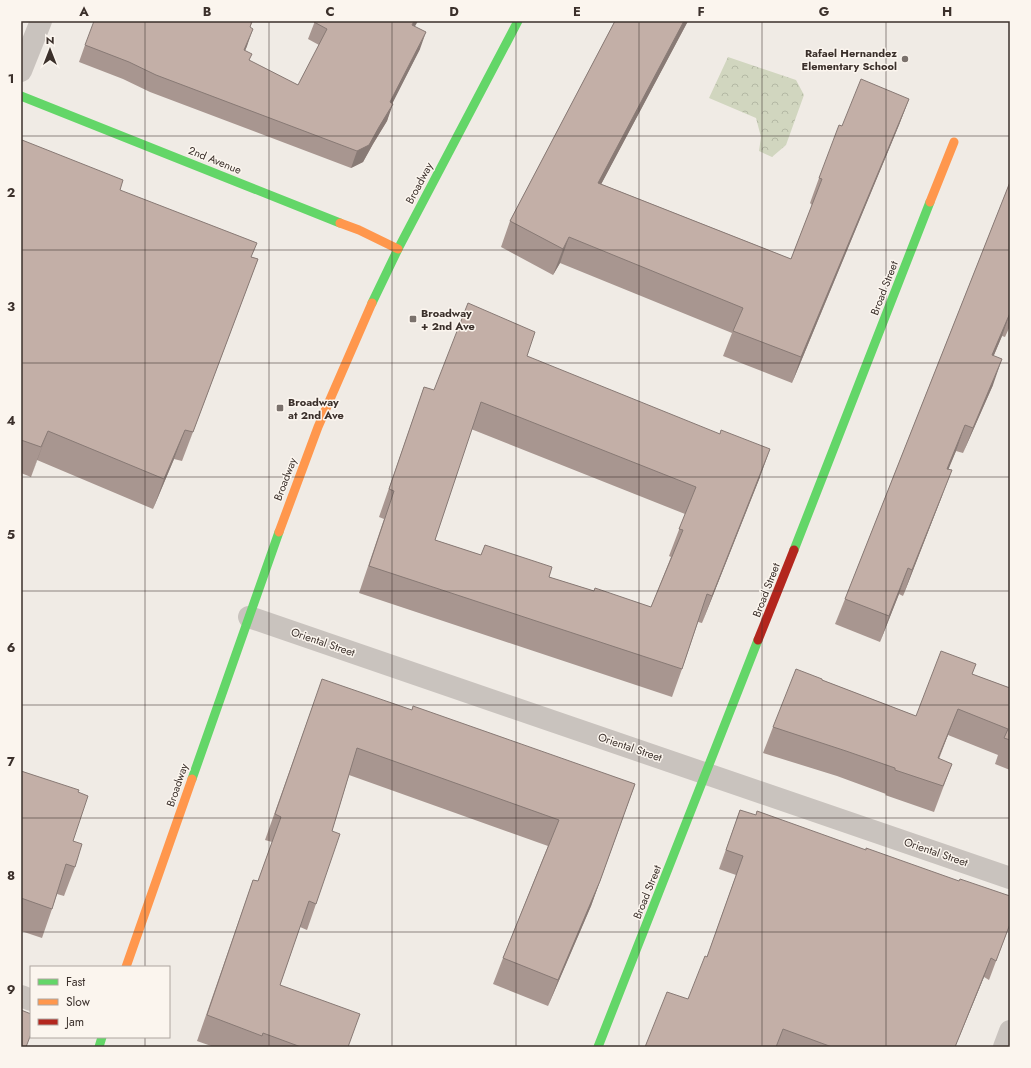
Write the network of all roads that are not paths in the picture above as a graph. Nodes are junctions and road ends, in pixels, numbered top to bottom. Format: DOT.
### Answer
graph roads {
  1 [pos="41,21"];
  2 [pos="518,21"];
  3 [pos="21,71"];
  4 [pos="21,96"];
  5 [pos="954,142"];
  6 [pos="398,249"];
  7 [pos="249,616"];
  8 [pos="706,773"];
  9 [pos="1010,878"];
  10 [pos="126,966"];
  11 [pos="1010,1031"];
  12 [pos="598,1047"];
  13 [pos="1004,1047"];
  1 -- 3 [label="street"];
  2 -- 6 [label="street, Broadway"];
  4 -- 6 [label="street, 2nd Avenue"];
  5 -- 8 [label="street, Broad Street"];
  6 -- 7 [label="street, Broadway"];
  7 -- 8 [label="street, Oriental Street"];
  7 -- 10 [label="street, Broadway"];
  8 -- 9 [label="street, Oriental Street"];
  8 -- 12 [label="street, Broad Street"];
  11 -- 13 [label="street"];
}
